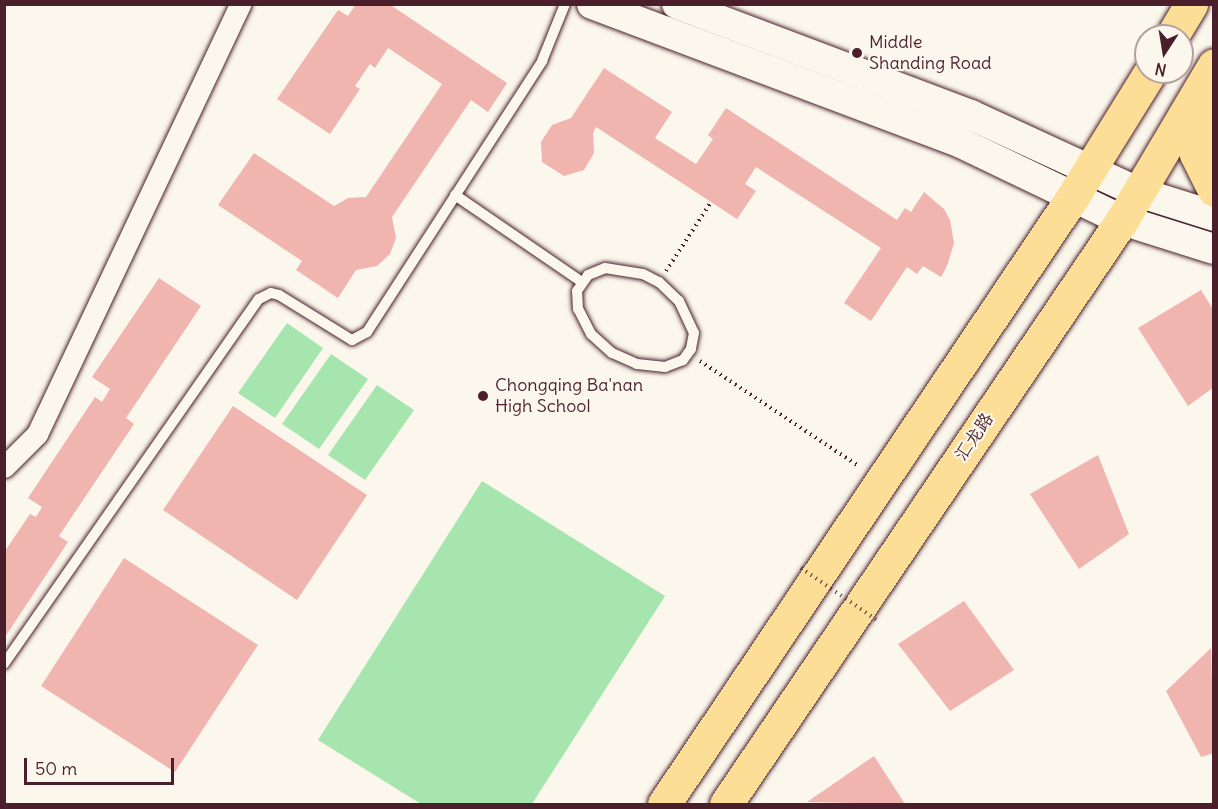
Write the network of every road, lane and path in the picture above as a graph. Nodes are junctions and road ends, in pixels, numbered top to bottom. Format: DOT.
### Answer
graph roads {
  1 [pos="240,4"];
  2 [pos="565,4"];
  3 [pos="592,4"];
  4 [pos="677,4"];
  5 [pos="1191,4"];
  6 [pos="1179,24"];
  7 [pos="1208,74"];
  8 [pos="1143,84"];
  9 [pos="1081,185"];
  10 [pos="1214,190"];
  11 [pos="1138,192"];
  12 [pos="455,195"];
  13 [pos="711,202"];
  14 [pos="1214,216"];
  15 [pos="1122,220"];
  16 [pos="1214,249"];
  17 [pos="582,282"];
  18 [pos="659,282"];
  19 [pos="688,353"];
  20 [pos="856,465"];
  21 [pos="4,467"];
  22 [pos="801,568"];
  23 [pos="878,621"];
  24 [pos="4,664"];
  25 [pos="664,804"];
  26 [pos="726,804"];
  1 -- 21 [label="street"];
  2 -- 12 [label="lane"];
  3 -- 9 [label="main road"];
  4 -- 9 [label="main road"];
  5 -- 6 [label="main road"];
  7 -- 10 [label="main road"];
  7 -- 11 [label="main road, 汇龙路"];
  8 -- 9 [label="main road"];
  9 -- 11 [label="main road"];
  9 -- 15 [label="main road"];
  9 -- 25 [label="main road"];
  11 -- 14 [label="main road"];
  11 -- 15 [label="main road, 汇龙路"];
  12 -- 17 [label="lane"];
  12 -- 24 [label="lane"];
  13 -- 18 [label="path"];
  15 -- 16 [label="main road"];
  15 -- 26 [label="main road, 汇龙路"];
  17 -- 18 [label="lane"];
  17 -- 19 [label="lane"];
  18 -- 19 [label="lane"];
  19 -- 20 [label="path"];
  22 -- 23 [label="path, bridge"];
}
